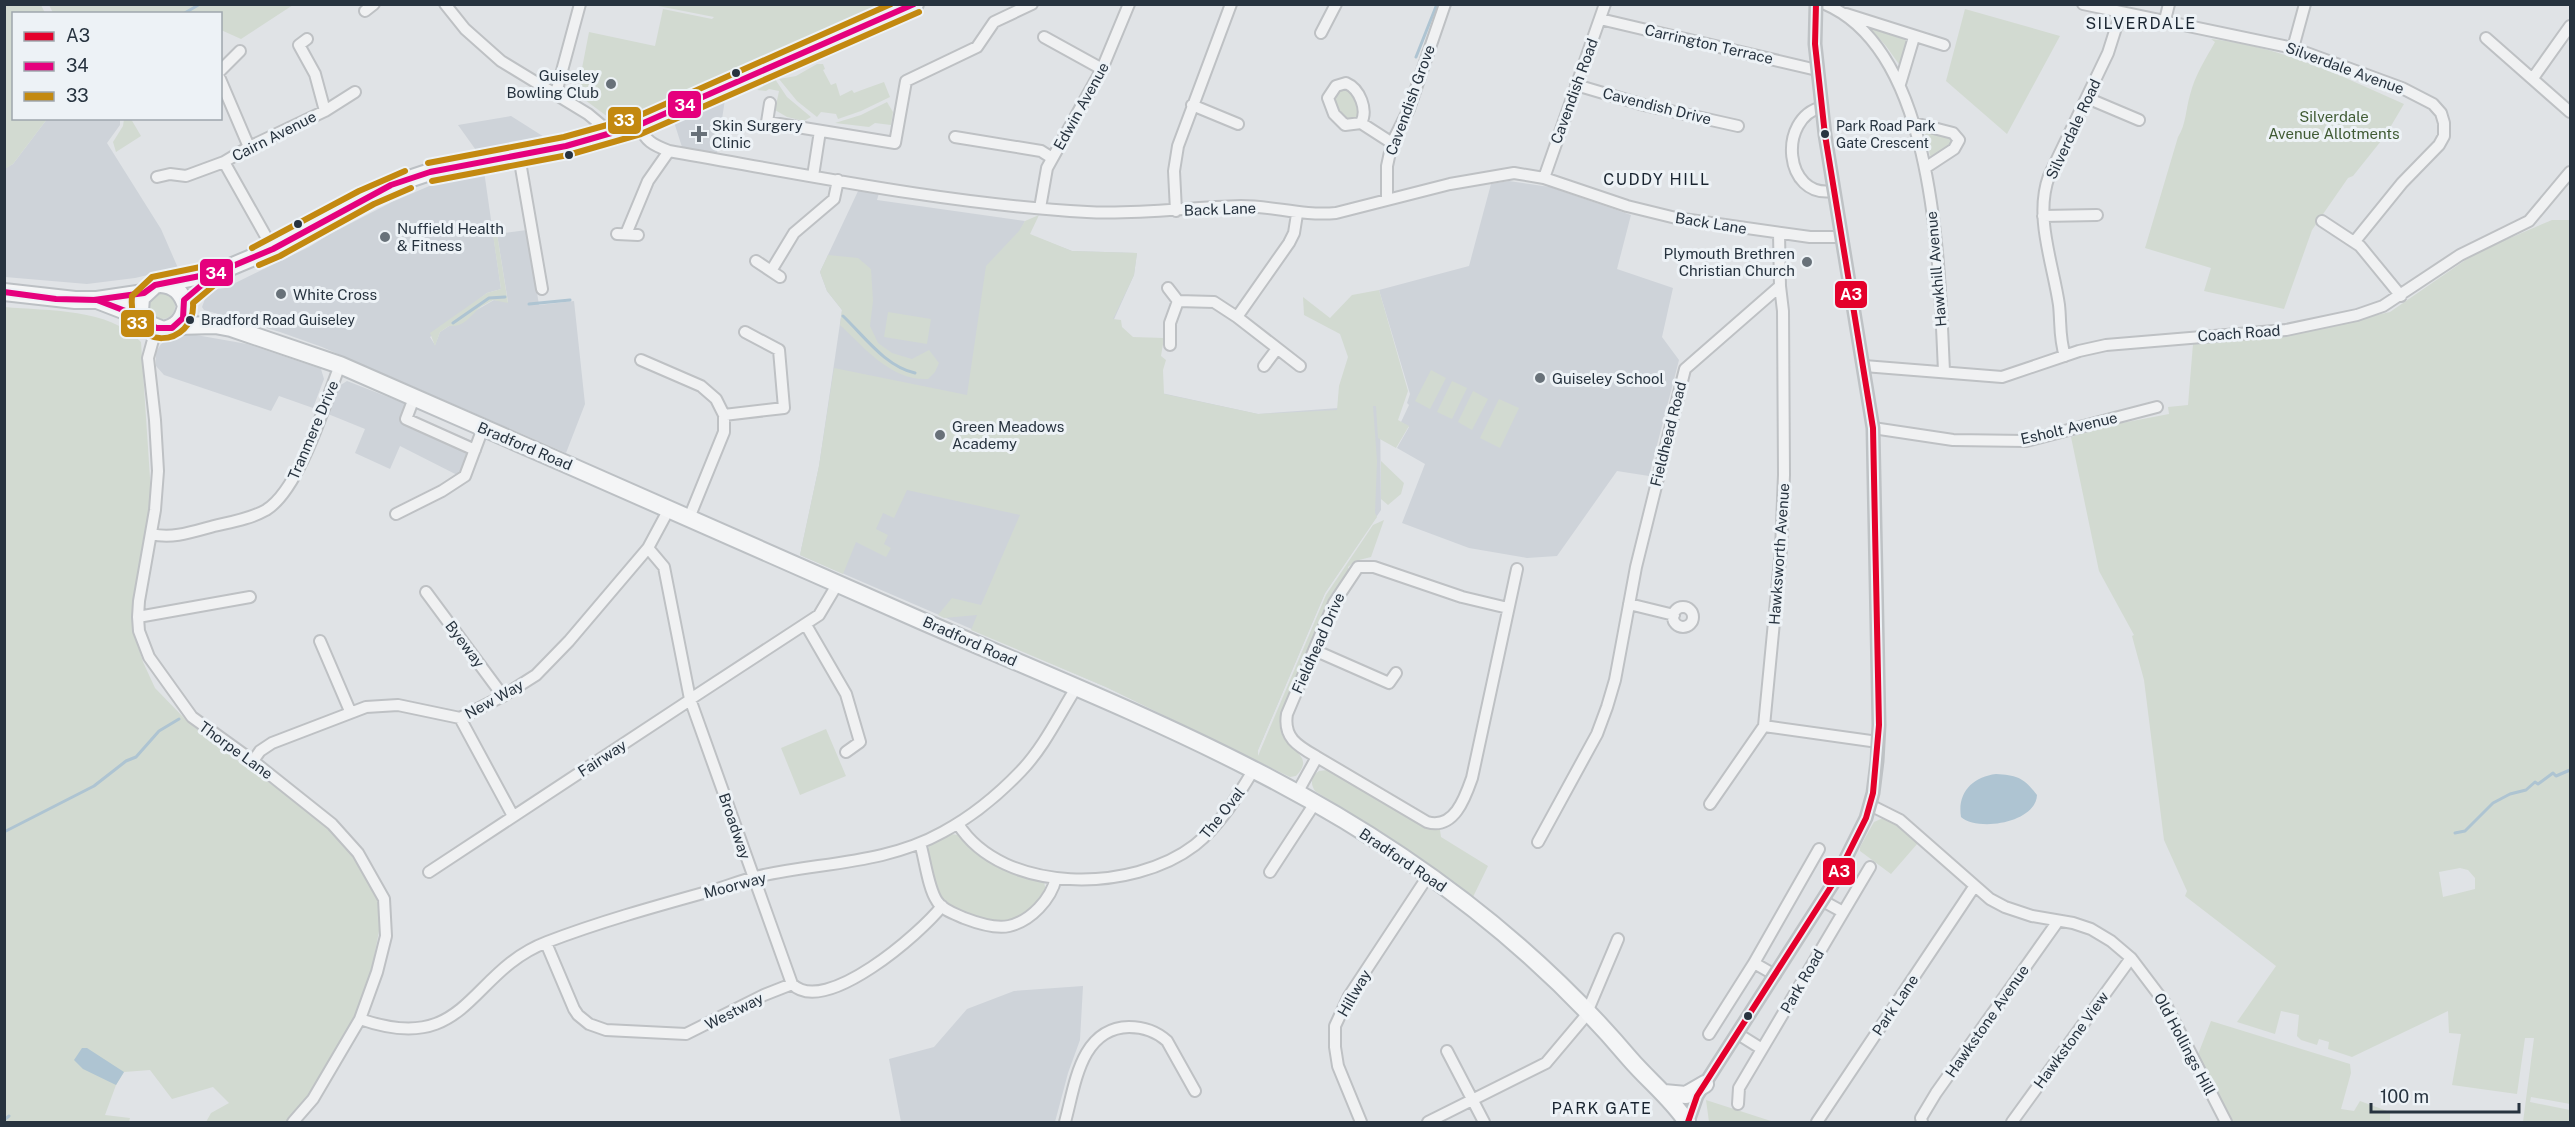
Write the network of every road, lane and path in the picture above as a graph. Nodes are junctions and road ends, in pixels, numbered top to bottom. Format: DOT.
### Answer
graph roads {
  1 [pos="445,4"];
  2 [pos="580,4"];
  3 [pos="915,4"];
  4 [pos="1032,4"];
  5 [pos="1129,4"];
  6 [pos="1231,4"];
  7 [pos="1336,4"];
  8 [pos="1445,4"];
  9 [pos="1605,4"];
  10 [pos="1816,4"];
  11 [pos="1825,4"];
  12 [pos="2084,4"];
  13 [pos="2169,4"];
  14 [pos="2306,4"];
  15 [pos="1840,12"];
  16 [pos="2121,12"];
  17 [pos="1600,19"];
  18 [pos="2165,20"];
  19 [pos="2571,26"];
  20 [pos="1321,33"];
  21 [pos="1044,37"];
  22 [pos="1914,37"];
  23 [pos="2486,38"];
  24 [pos="307,39"];
  25 [pos="1944,45"];
  26 [pos="2293,48"];
  27 [pos="240,51"];
  28 [pos="222,69"];
  29 [pos="1102,69"];
  30 [pos="1818,70"];
  31 [pos="2533,78"];
  32 [pos="222,84"];
  33 [pos="1900,84"];
  34 [pos="1576,85"];
  35 [pos="355,92"];
  36 [pos="556,93"];
  37 [pos="2087,98"];
  38 [pos="770,103"];
  39 [pos="1192,105"];
  40 [pos="1822,107"];
  41 [pos="325,111"];
  42 [pos="2571,112"];
  43 [pos="2139,120"];
  44 [pos="1361,123"];
  45 [pos="1914,123"];
  46 [pos="1238,124"];
  47 [pos="639,125"];
  48 [pos="1738,126"];
  49 [pos="820,131"];
  50 [pos="606,136"];
  51 [pos="955,137"];
  52 [pos="1392,143"];
  53 [pos="249,147"];
  54 [pos="669,151"];
  55 [pos="519,156"];
  56 [pos="1052,158"];
  57 [pos="224,162"];
  58 [pos="1925,168"];
  59 [pos="2571,172"];
  60 [pos="813,176"];
  61 [pos="157,177"];
  62 [pos="1544,178"];
  63 [pos="838,180"];
  64 [pos="1833,191"];
  65 [pos="1388,198"];
  66 [pos="1040,208"];
  67 [pos="1176,211"];
  68 [pos="1297,213"];
  69 [pos="2097,215"];
  70 [pos="2043,216"];
  71 [pos="2322,221"];
  72 [pos="1779,233"];
  73 [pos="638,236"];
  74 [pos="1840,237"];
  75 [pos="2355,241"];
  76 [pos="273,249"];
  77 [pos="756,261"];
  78 [pos="216,273"];
  79 [pos="161,284"];
  80 [pos="1780,286"];
  81 [pos="1168,288"];
  82 [pos="542,289"];
  83 [pos="4,292"];
  84 [pos="144,292"];
  85 [pos="2401,296"];
  86 [pos="97,300"];
  87 [pos="1178,301"];
  88 [pos="185,303"];
  89 [pos="141,317"];
  90 [pos="1237,317"];
  91 [pos="215,325"];
  92 [pos="176,326"];
  93 [pos="156,329"];
  94 [pos="745,332"];
  95 [pos="1170,345"];
  96 [pos="1276,350"];
  97 [pos="2065,356"];
  98 [pos="641,360"];
  99 [pos="340,365"];
  100 [pos="1264,366"];
  101 [pos="1300,366"];
  102 [pos="1864,366"];
  103 [pos="1944,371"];
  104 [pos="414,398"];
  105 [pos="2157,407"];
  106 [pos="724,416"];
  107 [pos="483,428"];
  108 [pos="1873,428"];
  109 [pos="475,450"];
  110 [pos="669,509"];
  111 [pos="396,514"];
  112 [pos="689,518"];
  113 [pos="151,534"];
  114 [pos="648,548"];
  115 [pos="1517,569"];
  116 [pos="838,583"];
  117 [pos="426,592"];
  118 [pos="250,597"];
  119 [pos="1629,604"];
  120 [pos="1508,608"];
  121 [pos="1674,615"];
  122 [pos="138,617"];
  123 [pos="806,624"];
  124 [pos="320,641"];
  125 [pos="1314,650"];
  126 [pos="1396,673"];
  127 [pos="1076,688"];
  128 [pos="503,696"];
  129 [pos="691,699"];
  130 [pos="350,711"];
  131 [pos="460,718"];
  132 [pos="1764,726"];
  133 [pos="1878,742"];
  134 [pos="846,752"];
  135 [pos="1317,757"];
  136 [pos="253,760"];
  137 [pos="1254,770"];
  138 [pos="1297,793"];
  139 [pos="1315,803"];
  140 [pos="1710,804"];
  141 [pos="1870,805"];
  142 [pos="513,816"];
  143 [pos="958,824"];
  144 [pos="1538,842"];
  145 [pos="920,843"];
  146 [pos="1819,849"];
  147 [pos="1870,867"];
  148 [pos="429,872"];
  149 [pos="1269,872"];
  150 [pos="1428,876"];
  151 [pos="752,878"];
  152 [pos="1056,878"];
  153 [pos="1974,887"];
  154 [pos="1823,901"];
  155 [pos="942,906"];
  156 [pos="1843,912"];
  157 [pos="2058,921"];
  158 [pos="1618,939"];
  159 [pos="546,943"];
  160 [pos="2131,958"];
  161 [pos="1754,963"];
  162 [pos="1775,975"];
  163 [pos="792,984"];
  164 [pos="1589,1011"];
  165 [pos="360,1019"];
  166 [pos="1709,1034"];
  167 [pos="1738,1034"];
  168 [pos="1762,1049"];
  169 [pos="1447,1051"];
  170 [pos="1650,1082"];
  171 [pos="1704,1084"];
  172 [pos="1195,1092"];
  173 [pos="1664,1093"];
  174 [pos="1472,1100"];
  175 [pos="1738,1104"];
  176 [pos="292,1122"];
  177 [pos="1065,1122"];
  178 [pos="1360,1122"];
  179 [pos="1428,1122"];
  180 [pos="1484,1122"];
  181 [pos="1674,1122"];
  182 [pos="1688,1122"];
  183 [pos="1817,1122"];
  184 [pos="1922,1122"];
  185 [pos="2012,1122"];
  186 [pos="2226,1122"];
  1 -- 36 [label="street"];
  2 -- 36 [label="street"];
  3 -- 47 [label="main road"];
  4 -- 49 [label="street"];
  5 -- 29 [label="street, Edwin Avenue"];
  6 -- 39 [label="street"];
  7 -- 20 [label="street"];
  8 -- 52 [label="street, Cavendish Grove"];
  9 -- 17 [label="street, Cavendish Road"];
  10 -- 30 [label="main road, Park Road"];
  11 -- 15 [label="street, Hawkhill Avenue"];
  12 -- 16 [label="street, Silverdale Avenue"];
  13 -- 18 [label="street"];
  14 -- 26 [label="street"];
  15 -- 22 [label="street, Hawkhill Avenue"];
  15 -- 33 [label="street, Hawkhill Avenue"];
  16 -- 18 [label="street, Silverdale Avenue"];
  16 -- 37 [label="street, Silverdale Road"];
  17 -- 30 [label="street, Carrington Terrace"];
  17 -- 34 [label="street, Cavendish Road"];
  18 -- 26 [label="street, Silverdale Avenue"];
  19 -- 31 [label="street"];
  21 -- 29 [label="street"];
  22 -- 25 [label="street, Hawkhill Avenue"];
  22 -- 33 [label="street"];
  23 -- 31 [label="street"];
  24 -- 41 [label="street, Cairn Avenue"];
  26 -- 75 [label="street, Silverdale Avenue"];
  27 -- 28 [label="street"];
  29 -- 56 [label="street, Edwin Avenue"];
  30 -- 40 [label="main road, Park Road"];
  31 -- 42 [label="street"];
  32 -- 53 [label="street"];
  33 -- 45 [label="street, Hawkhill Avenue"];
  34 -- 48 [label="street, Cavendish Drive"];
  34 -- 62 [label="street, Cavendish Road"];
  35 -- 41 [label="street, Cairn Avenue"];
  36 -- 50 [label="street"];
  37 -- 43 [label="street"];
  37 -- 70 [label="street, Silverdale Road"];
  38 -- 49 [label="street"];
  39 -- 46 [label="street"];
  39 -- 67 [label="street"];
  40 -- 64 [label="main road, Park Road"];
  40 -- 64 [label="street"];
  41 -- 53 [label="street, Cairn Avenue"];
  44 -- 52 [label="street"];
  45 -- 58 [label="street, Hawkhill Avenue"];
  45 -- 58 [label="street"];
  47 -- 50 [label="main road"];
  47 -- 54 [label="street, Back Lane"];
  49 -- 60 [label="street"];
  50 -- 55 [label="main road"];
  51 -- 56 [label="street"];
  52 -- 65 [label="street, Cavendish Grove"];
  53 -- 57 [label="street, Cairn Avenue"];
  54 -- 60 [label="street, Back Lane"];
  54 -- 73 [label="street"];
  55 -- 76 [label="main road"];
  55 -- 82 [label="street"];
  56 -- 66 [label="street, Edwin Avenue"];
  57 -- 61 [label="street, Cairn Avenue"];
  57 -- 76 [label="street, Cairn Avenue"];
  58 -- 103 [label="street, Hawkhill Avenue"];
  59 -- 85 [label="street, Coach Road"];
  60 -- 63 [label="street, Back Lane"];
  62 -- 65 [label="street, Back Lane"];
  62 -- 72 [label="street, Back Lane"];
  63 -- 66 [label="street, Back Lane"];
  63 -- 77 [label="street"];
  64 -- 74 [label="main road, Park Road"];
  65 -- 68 [label="street, Back Lane"];
  66 -- 67 [label="street, Back Lane"];
  67 -- 68 [label="street, Back Lane"];
  68 -- 90 [label="street"];
  69 -- 70 [label="street"];
  70 -- 97 [label="street, Silverdale Road"];
  71 -- 75 [label="street"];
  72 -- 74 [label="street, Back Lane"];
  72 -- 80 [label="street"];
  74 -- 102 [label="main road, Park Road"];
  75 -- 85 [label="street"];
  76 -- 78 [label="main road"];
  78 -- 79 [label="main road"];
  78 -- 88 [label="main road"];
  79 -- 84 [label="main road"];
  79 -- 88 [label="main road"];
  80 -- 119 [label="street, Fieldhead Road"];
  80 -- 132 [label="street, Hawksworth Avenue"];
  81 -- 87 [label="street"];
  83 -- 86 [label="main road"];
  84 -- 86 [label="main road"];
  84 -- 89 [label="main road"];
  85 -- 97 [label="street, Coach Road"];
  86 -- 89 [label="main road"];
  87 -- 90 [label="street"];
  87 -- 95 [label="street"];
  88 -- 91 [label="main road, Bradford Road"];
  88 -- 92 [label="main road"];
  89 -- 93 [label="main road"];
  90 -- 96 [label="street"];
  91 -- 92 [label="main road, Bradford Road"];
  91 -- 99 [label="main road, Bradford Road"];
  92 -- 93 [label="main road"];
  93 -- 113 [label="street, Thorpe Lane"];
  94 -- 106 [label="street"];
  96 -- 100 [label="street"];
  96 -- 101 [label="street"];
  97 -- 103 [label="street, Coach Road"];
  98 -- 106 [label="street"];
  99 -- 104 [label="main road, Bradford Road"];
  99 -- 113 [label="street, Tranmere Drive"];
  102 -- 103 [label="street, Coach Road"];
  102 -- 108 [label="main road, Park Road"];
  104 -- 107 [label="main road, Bradford Road"];
  104 -- 109 [label="street"];
  105 -- 108 [label="street, Esholt Avenue"];
  106 -- 112 [label="street"];
  107 -- 109 [label="street"];
  107 -- 110 [label="main road, Bradford Road"];
  108 -- 133 [label="main road, Park Road"];
  109 -- 111 [label="street"];
  110 -- 112 [label="main road, Bradford Road"];
  110 -- 114 [label="street, New Way"];
  112 -- 116 [label="main road, Bradford Road"];
  113 -- 122 [label="street, Thorpe Lane"];
  114 -- 128 [label="street, New Way"];
  114 -- 129 [label="street, Broadway"];
  115 -- 120 [label="street, Fieldhead Drive"];
  116 -- 123 [label="street, Fairway"];
  116 -- 127 [label="main road, Bradford Road"];
  117 -- 128 [label="street, Byeway"];
  118 -- 122 [label="street"];
  119 -- 121 [label="street"];
  119 -- 144 [label="street, Fieldhead Road"];
  120 -- 125 [label="street, Fieldhead Drive"];
  120 -- 135 [label="street, Fieldhead Drive"];
  122 -- 136 [label="street, Thorpe Lane"];
  123 -- 129 [label="street, Fairway"];
  123 -- 134 [label="street"];
  124 -- 130 [label="street"];
  125 -- 126 [label="street"];
  125 -- 135 [label="street, Fieldhead Drive"];
  127 -- 137 [label="main road, Bradford Road"];
  127 -- 143 [label="street, Moorway"];
  128 -- 131 [label="street, New Way"];
  129 -- 142 [label="street, Fairway"];
  129 -- 151 [label="street, Broadway"];
  130 -- 131 [label="street, New Way"];
  130 -- 136 [label="street, New Way"];
  131 -- 142 [label="street"];
  132 -- 133 [label="street"];
  132 -- 140 [label="street, Hawksworth Avenue"];
  133 -- 141 [label="main road, Park Road"];
  135 -- 138 [label="street"];
  136 -- 165 [label="street, Thorpe Lane"];
  137 -- 138 [label="main road, Bradford Road"];
  137 -- 152 [label="street, The Oval"];
  138 -- 139 [label="main road, Bradford Road"];
  139 -- 149 [label="street"];
  139 -- 150 [label="main road, Bradford Road"];
  141 -- 153 [label="street, Old Hollings Hill"];
  141 -- 154 [label="main road, Park Road"];
  142 -- 148 [label="street, Fairway"];
  143 -- 145 [label="street, Moorway"];
  143 -- 152 [label="street, The Oval"];
  145 -- 151 [label="street, Moorway"];
  145 -- 155 [label="street"];
  146 -- 161 [label="street"];
  147 -- 156 [label="street, Park Road"];
  150 -- 164 [label="main road, Bradford Road"];
  150 -- 178 [label="street, Hillway"];
  151 -- 159 [label="street, Moorway"];
  151 -- 163 [label="street, Broadway"];
  152 -- 155 [label="street"];
  153 -- 157 [label="street, Old Hollings Hill"];
  153 -- 183 [label="street, Park Lane"];
  154 -- 156 [label="street"];
  154 -- 162 [label="main road, Park Road"];
  155 -- 163 [label="street"];
  156 -- 168 [label="street, Park Road"];
  157 -- 160 [label="street, Old Hollings Hill"];
  157 -- 184 [label="street, Hawkstone Avenue"];
  158 -- 164 [label="street"];
  159 -- 163 [label="street, Westway"];
  159 -- 165 [label="street, Moorway"];
  160 -- 185 [label="street, Hawkstone View"];
  160 -- 186 [label="street, Old Hollings Hill"];
  161 -- 162 [label="street, Park Road"];
  161 -- 166 [label="street"];
  162 -- 167 [label="main road, Park Road"];
  164 -- 170 [label="main road, Bradford Road"];
  164 -- 174 [label="street"];
  165 -- 176 [label="street, Thorpe Lane"];
  167 -- 168 [label="street"];
  167 -- 171 [label="main road, Park Road"];
  168 -- 175 [label="street, Park Road"];
  169 -- 174 [label="street"];
  170 -- 173 [label="main road, Bradford Road"];
  170 -- 181 [label="main road, Bradford Road"];
  171 -- 173 [label="main road"];
  171 -- 182 [label="main road, Park Road"];
  172 -- 177 [label="street"];
  173 -- 182 [label="main road, Bradford Road"];
  174 -- 179 [label="street"];
  174 -- 180 [label="street"];
}
